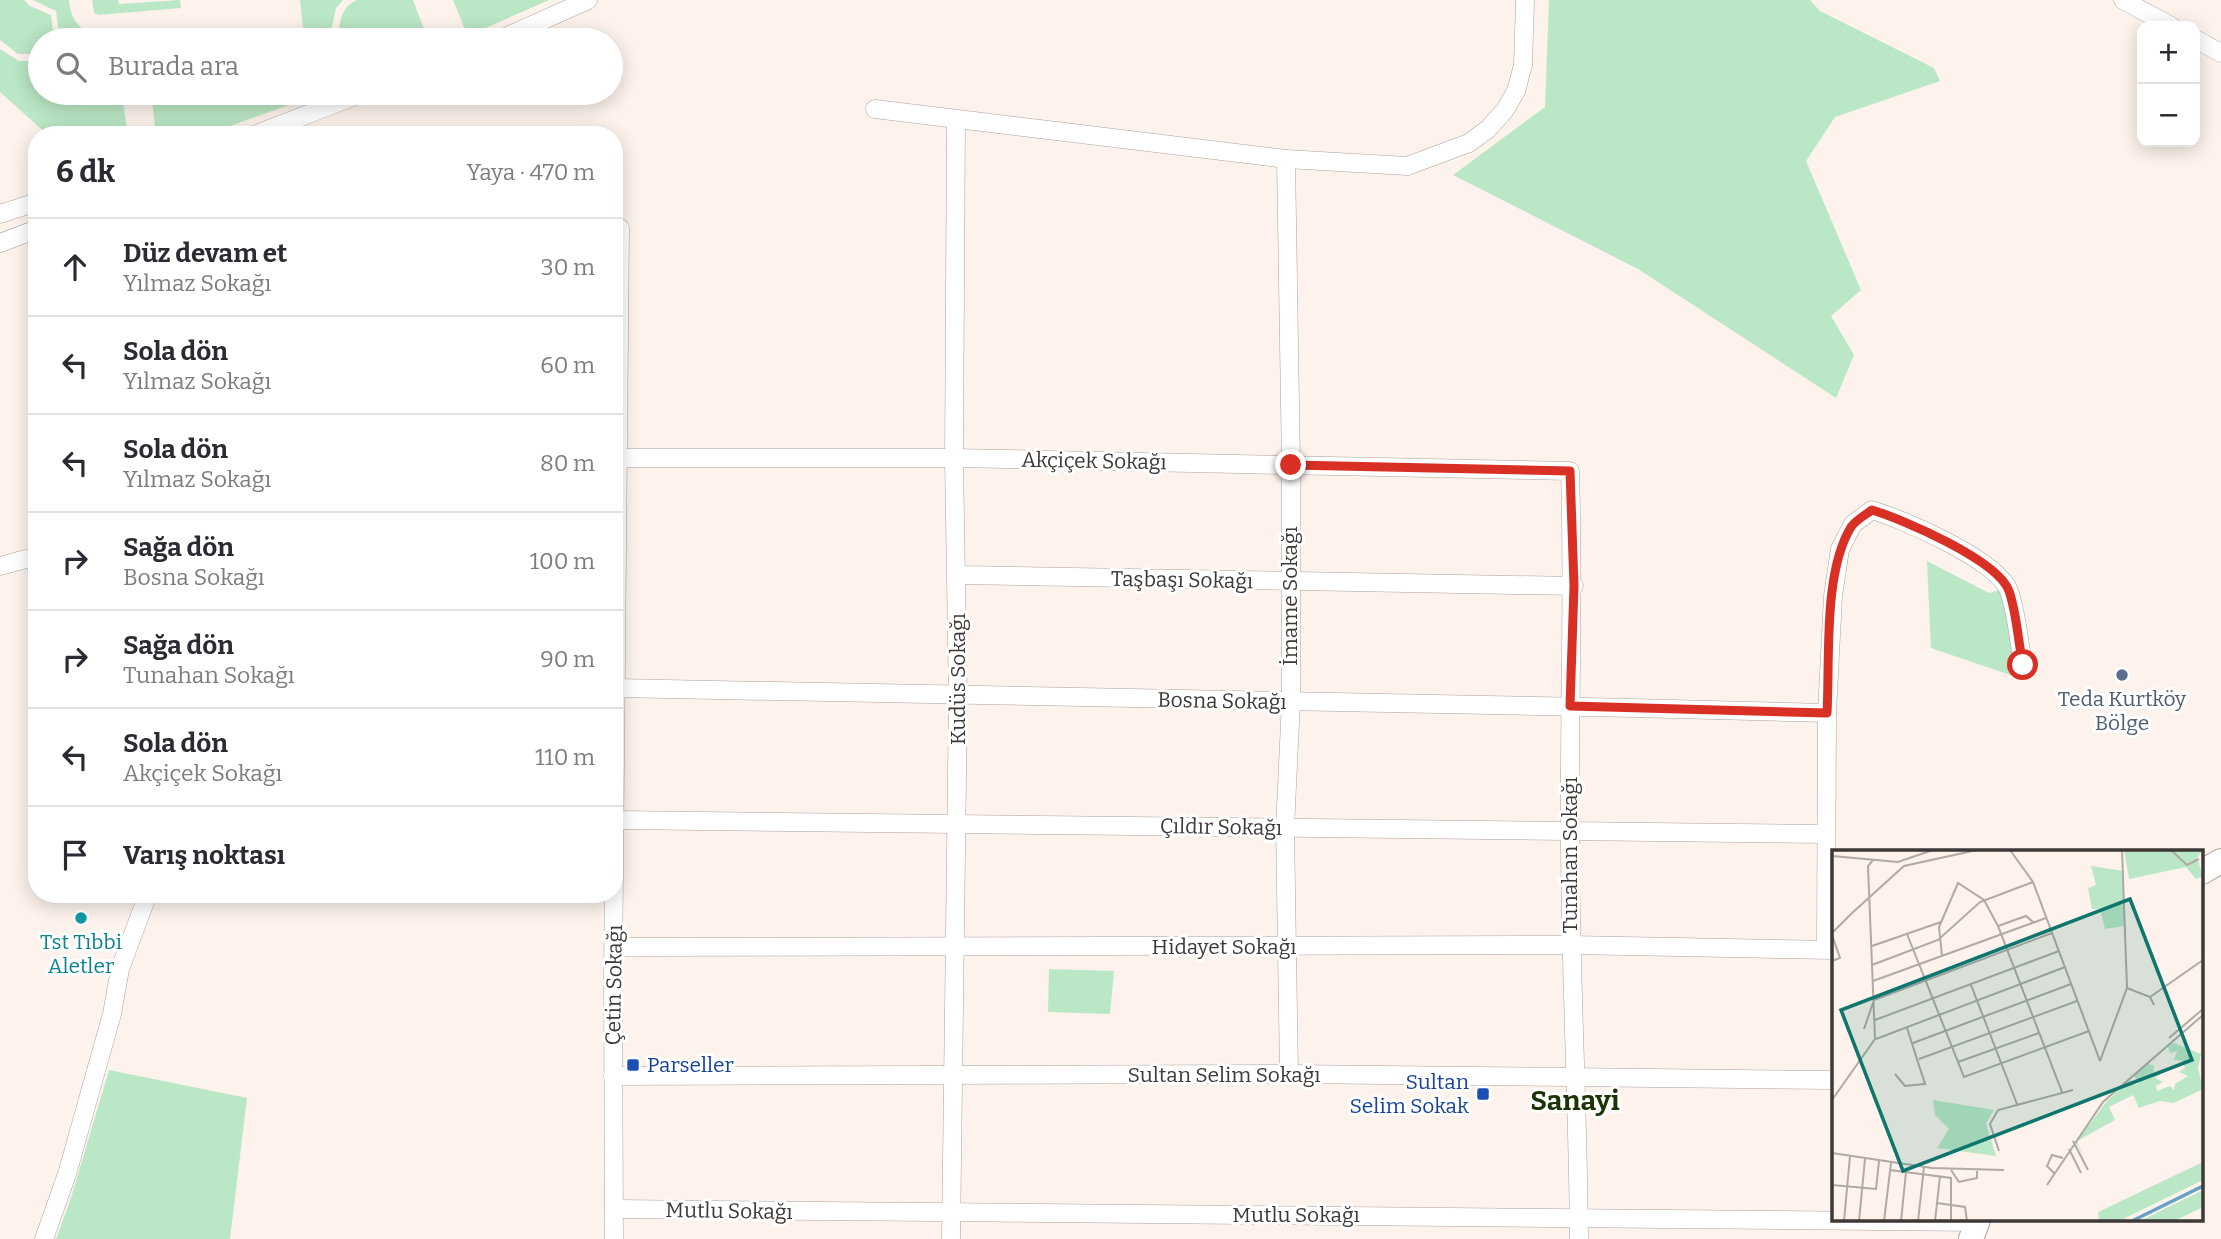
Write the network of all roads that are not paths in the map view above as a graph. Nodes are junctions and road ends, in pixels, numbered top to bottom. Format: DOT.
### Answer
graph roads {
  1 [pos="588,0"];
  2 [pos="1525,0"];
  3 [pos="2123,0"];
  4 [pos="2162,21"];
  5 [pos="526,28"];
  6 [pos="2200,42"];
  7 [pos="2221,53"];
  8 [pos="332,105"];
  9 [pos="875,109"];
  10 [pos="956,120"];
  11 [pos="277,126"];
  12 [pos="1286,159"];
  13 [pos="28,205"];
  14 [pos="0,214"];
  15 [pos="28,232"];
  16 [pos="0,243"];
  17 [pos="623,458"];
  18 [pos="954,458"];
  19 [pos="1291,465"];
  20 [pos="1570,471"];
  21 [pos="28,558"];
  22 [pos="0,566"];
  23 [pos="958,575"];
  24 [pos="1289,582"];
  25 [pos="1574,586"];
  26 [pos="2023,665"];
  27 [pos="623,688"];
  28 [pos="958,698"];
  29 [pos="1291,702"];
  30 [pos="1570,706"];
  31 [pos="1827,713"];
  32 [pos="623,820"];
  33 [pos="957,822"];
  34 [pos="1285,828"];
  35 [pos="1570,830"];
  36 [pos="1826,834"];
  37 [pos="2221,862"];
  38 [pos="2204,871"];
  39 [pos="145,903"];
  40 [pos="615,903"];
  41 [pos="1571,945"];
  42 [pos="956,946"];
  43 [pos="614,947"];
  44 [pos="1287,947"];
  45 [pos="1830,949"];
  46 [pos="1289,1074"];
  47 [pos="613,1076"];
  48 [pos="954,1077"];
  49 [pos="1577,1079"];
  50 [pos="1832,1080"];
  51 [pos="614,1209"];
  52 [pos="951,1214"];
  53 [pos="1579,1216"];
  54 [pos="1832,1222"];
  55 [pos="1844,1222"];
  56 [pos="1976,1225"];
  57 [pos="44,1239"];
  58 [pos="614,1239"];
  59 [pos="951,1239"];
  60 [pos="1579,1239"];
  1 -- 5 [label="street"];
  2 -- 12 [label="street"];
  3 -- 4 [label="street"];
  6 -- 7 [label="street"];
  8 -- 11 [label="street"];
  9 -- 10 [label="street"];
  10 -- 12 [label="street"];
  10 -- 18 [label="street, Kudüs Sokağı"];
  12 -- 19 [label="street, İmame Sokağı"];
  13 -- 14 [label="street"];
  15 -- 16 [label="street"];
  17 -- 18 [label="street, Akçiçek Sokağı"];
  18 -- 19 [label="street, Akçiçek Sokağı"];
  18 -- 23 [label="street, Kudüs Sokağı"];
  19 -- 20 [label="street, Akçiçek Sokağı"];
  19 -- 24 [label="street, İmame Sokağı"];
  20 -- 25 [label="street, Tunahan Sokağı"];
  21 -- 22 [label="street"];
  23 -- 24 [label="street, Taşbaşı Sokağı"];
  23 -- 28 [label="street, Kudüs Sokağı"];
  24 -- 25 [label="street, Taşbaşı Sokağı"];
  24 -- 29 [label="street, İmame Sokağı"];
  25 -- 30 [label="street, Tunahan Sokağı"];
  26 -- 31 [label="street"];
  27 -- 28 [label="street, Bosna Sokağı"];
  28 -- 29 [label="street, Bosna Sokağı"];
  28 -- 33 [label="street, Kudüs Sokağı"];
  29 -- 30 [label="street, Bosna Sokağı"];
  29 -- 34 [label="street, İmame Sokağı"];
  30 -- 31 [label="street, Bosna Sokağı"];
  30 -- 35 [label="street, Tunahan Sokağı"];
  31 -- 36 [label="street"];
  32 -- 33 [label="street, Çıldır Sokağı"];
  33 -- 34 [label="street, Çıldır Sokağı"];
  33 -- 42 [label="street, Kudüs Sokağı"];
  34 -- 35 [label="street, Çıldır Sokağı"];
  34 -- 44 [label="street, İmame Sokağı"];
  35 -- 36 [label="street, Çıldır Sokağı"];
  35 -- 41 [label="street, Tunahan Sokağı"];
  36 -- 45 [label="street"];
  37 -- 38 [label="street"];
  39 -- 57 [label="street"];
  40 -- 43 [label="street, Çetin Sokağı"];
  41 -- 44 [label="street, Hidayet Sokağı"];
  41 -- 45 [label="street, Hidayet Sokağı"];
  41 -- 49 [label="street, Tunahan Sokağı"];
  42 -- 43 [label="street, Hidayet Sokağı"];
  42 -- 44 [label="street, Hidayet Sokağı"];
  42 -- 48 [label="street, Kudüs Sokağı"];
  43 -- 47 [label="street, Çetin Sokağı"];
  44 -- 46 [label="street, İmame Sokağı"];
  46 -- 48 [label="street, Sultan Selim Sokağı"];
  46 -- 49 [label="street, Sultan Selim Sokağı"];
  47 -- 48 [label="street, Sultan Selim Sokağı"];
  47 -- 51 [label="street, Çetin Sokağı"];
  48 -- 52 [label="street, Kudüs Sokağı"];
  49 -- 50 [label="street, Sultan Selim Sokağı"];
  49 -- 53 [label="street, Tunahan Sokağı"];
  51 -- 52 [label="street, Mutlu Sokağı"];
  51 -- 58 [label="street, Çetin Sokağı"];
  52 -- 53 [label="street, Mutlu Sokağı"];
  52 -- 59 [label="street, Kudüs Sokağı"];
  53 -- 54 [label="street, Mutlu Sokağı"];
  53 -- 60 [label="street, Tunahan Sokağı"];
  55 -- 56 [label="street, Mutlu Sokağı"];
}
